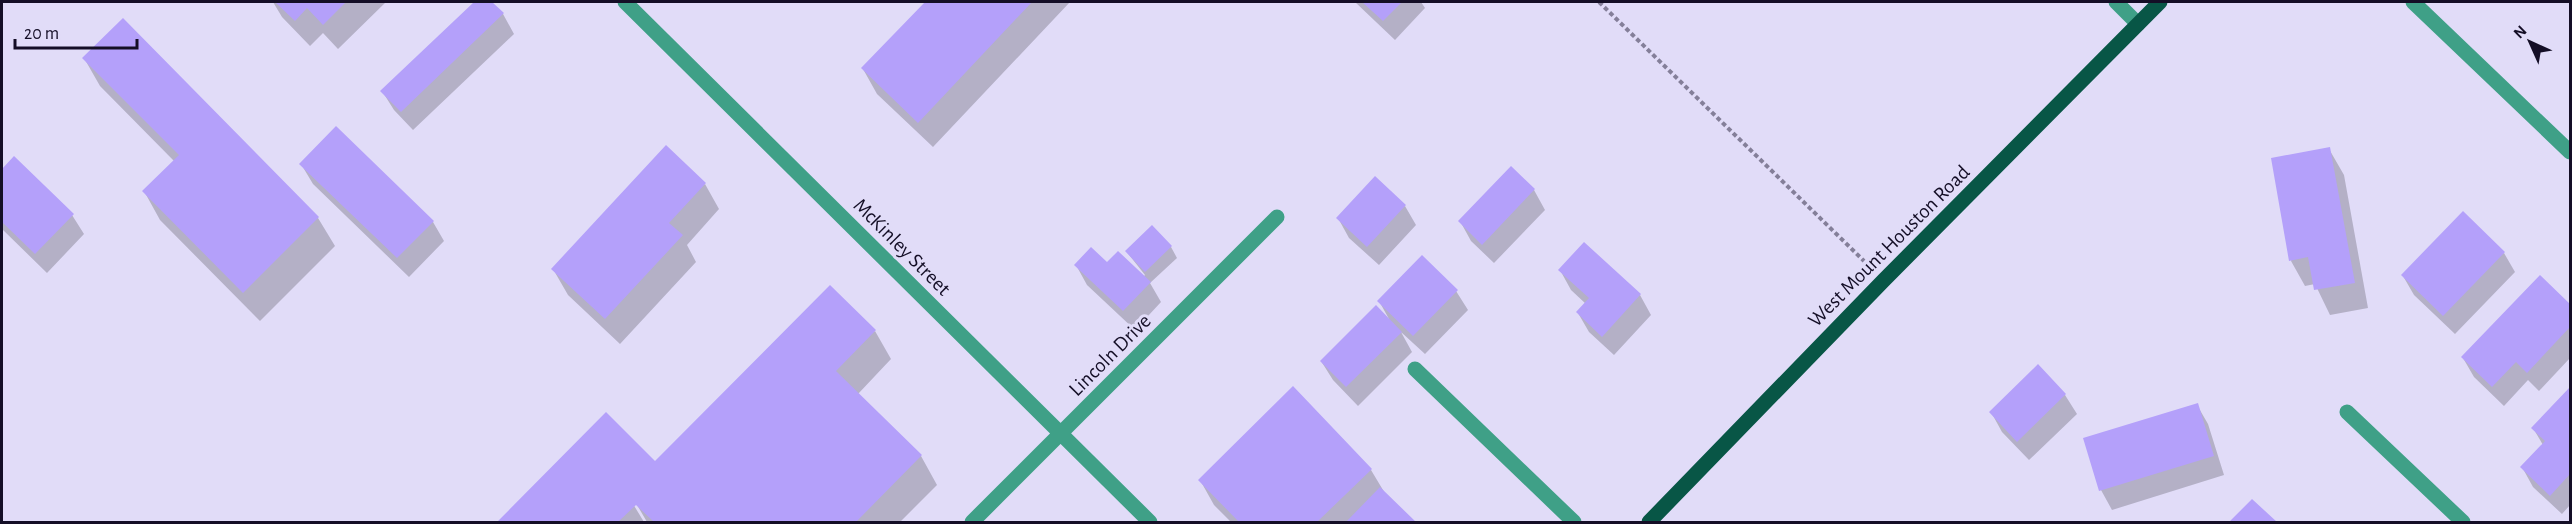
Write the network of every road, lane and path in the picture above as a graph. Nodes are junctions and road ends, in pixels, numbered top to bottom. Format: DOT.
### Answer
graph roads {
  1 [pos="625,2"];
  2 [pos="1599,2"];
  3 [pos="2116,2"];
  4 [pos="2160,2"];
  5 [pos="2413,2"];
  6 [pos="2138,24"];
  7 [pos="2571,152"];
  8 [pos="1277,217"];
  9 [pos="1884,280"];
  10 [pos="1415,369"];
  11 [pos="2347,412"];
  12 [pos="1060,434"];
  13 [pos="972,522"];
  14 [pos="1150,522"];
  15 [pos="1574,522"];
  16 [pos="1649,522"];
  17 [pos="2463,522"];
  1 -- 12 [label="street, McKinley Street"];
  2 -- 9 [label="path"];
  3 -- 6 [label="street"];
  4 -- 6 [label="main road, West Mount Houston Road"];
  5 -- 7 [label="street"];
  6 -- 9 [label="main road, West Mount Houston Road"];
  8 -- 12 [label="street, Lincoln Drive"];
  9 -- 16 [label="main road, West Mount Houston Road"];
  10 -- 15 [label="street"];
  11 -- 17 [label="street"];
  12 -- 13 [label="street, Lincoln Drive"];
  12 -- 14 [label="street, McKinley Street"];
}
